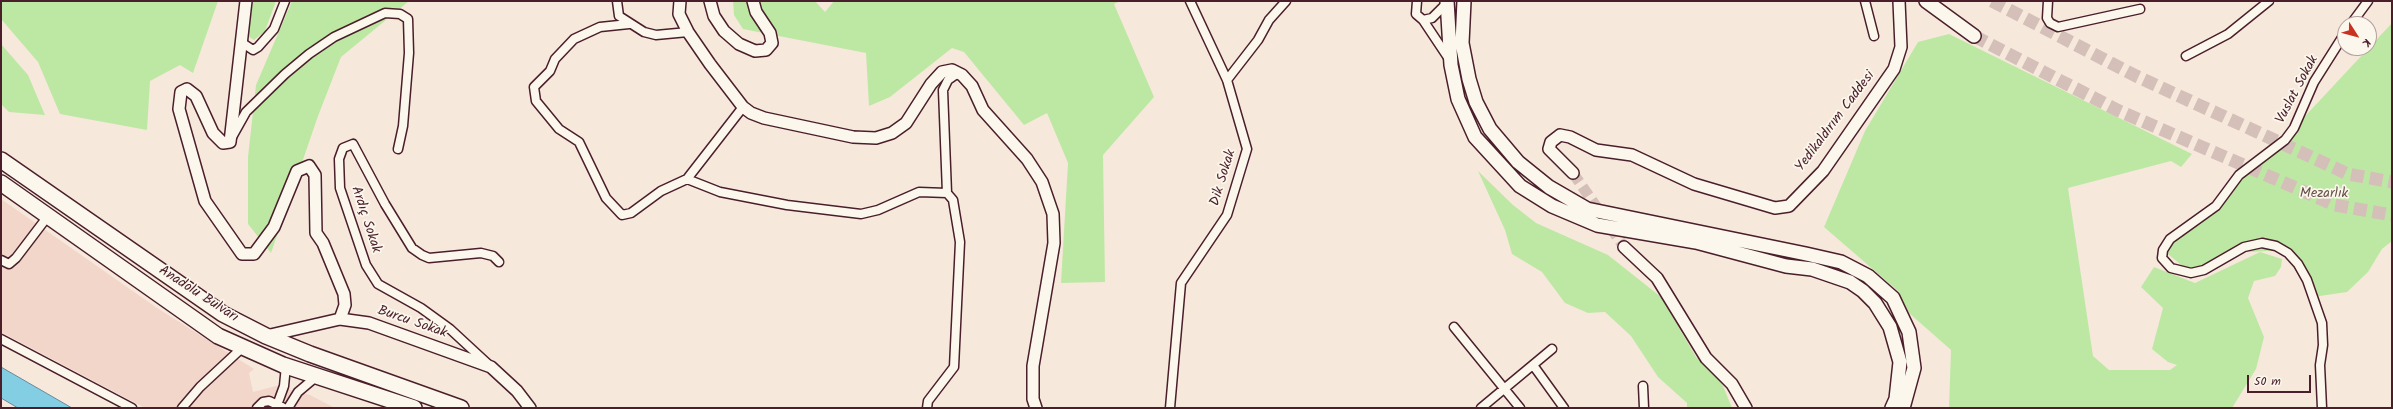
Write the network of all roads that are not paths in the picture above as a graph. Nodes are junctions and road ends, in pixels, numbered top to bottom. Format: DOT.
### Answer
graph roads {
  1 [pos="246,1"];
  2 [pos="285,1"];
  3 [pos="617,1"];
  4 [pos="680,1"];
  5 [pos="710,1"];
  6 [pos="753,1"];
  7 [pos="1190,1"];
  8 [pos="1286,1"];
  9 [pos="1417,1"];
  10 [pos="1464,1"];
  11 [pos="1865,1"];
  12 [pos="1899,1"];
  13 [pos="1926,1"];
  14 [pos="2048,1"];
  15 [pos="2269,1"];
  16 [pos="2368,1"];
  17 [pos="1447,2"];
  18 [pos="2140,8"];
  19 [pos="2357,16"];
  20 [pos="1423,20"];
  21 [pos="629,24"];
  22 [pos="688,32"];
  23 [pos="1874,36"];
  24 [pos="1974,36"];
  25 [pos="241,42"];
  26 [pos="2337,46"];
  27 [pos="2186,56"];
  28 [pos="1451,61"];
  29 [pos="958,73"];
  30 [pos="1227,80"];
  31 [pos="743,107"];
  32 [pos="230,142"];
  33 [pos="398,149"];
  34 [pos="1,160"];
  35 [pos="1573,173"];
  36 [pos="687,179"];
  37 [pos="1,183"];
  38 [pos="947,193"];
  39 [pos="48,216"];
  40 [pos="1624,247"];
  41 [pos="1,260"];
  42 [pos="499,262"];
  43 [pos="340,319"];
  44 [pos="1454,327"];
  45 [pos="266,336"];
  46 [pos="1,339"];
  47 [pos="243,347"];
  48 [pos="1552,349"];
  49 [pos="1533,365"];
  50 [pos="286,366"];
  51 [pos="491,367"];
  52 [pos="317,376"];
  53 [pos="1643,386"];
  54 [pos="1505,388"];
  55 [pos="928,405"];
  56 [pos="281,407"];
  57 [pos="132,408"];
  58 [pos="182,408"];
  59 [pos="257,408"];
  60 [pos="414,408"];
  61 [pos="460,408"];
  62 [pos="530,408"];
  63 [pos="1036,408"];
  64 [pos="1170,408"];
  65 [pos="1481,408"];
  66 [pos="1520,408"];
  67 [pos="1564,408"];
  68 [pos="1644,408"];
  69 [pos="1746,408"];
  70 [pos="1892,408"];
  71 [pos="1903,408"];
  72 [pos="2322,408"];
  1 -- 25 [label="street"];
  2 -- 25 [label="street"];
  3 -- 21 [label="street"];
  4 -- 22 [label="street"];
  5 -- 6 [label="street"];
  7 -- 30 [label="street, Dik Sokak"];
  8 -- 30 [label="street"];
  9 -- 20 [label="street"];
  10 -- 71 [label="main road"];
  11 -- 23 [label="street"];
  12 -- 35 [label="street, Yedikaldırım Caddesi"];
  13 -- 24 [label="main road"];
  14 -- 18 [label="street"];
  15 -- 27 [label="street"];
  16 -- 19 [label="street"];
  17 -- 20 [label="street"];
  17 -- 28 [label="main road"];
  20 -- 28 [label="street"];
  21 -- 22 [label="street"];
  21 -- 36 [label="street"];
  22 -- 31 [label="street"];
  25 -- 32 [label="street"];
  26 -- 72 [label="street, Vuslat Sokak"];
  28 -- 70 [label="main road"];
  29 -- 31 [label="street"];
  29 -- 38 [label="street"];
  29 -- 63 [label="street"];
  30 -- 64 [label="street, Dik Sokak"];
  31 -- 36 [label="street"];
  32 -- 33 [label="street"];
  32 -- 43 [label="street"];
  34 -- 45 [label="highway, Anadolu Bulvarı"];
  36 -- 38 [label="street"];
  37 -- 39 [label="highway, Anadolu Bulvarı"];
  38 -- 55 [label="street"];
  39 -- 41 [label="street"];
  39 -- 47 [label="highway, Anadolu Bulvarı"];
  40 -- 69 [label="street"];
  42 -- 51 [label="street, Ardıç Sokak"];
  43 -- 45 [label="street, Burcu Sokak"];
  43 -- 51 [label="street, Burcu Sokak"];
  44 -- 54 [label="street"];
  45 -- 61 [label="highway, Anadolu Bulvarı"];
  46 -- 57 [label="street"];
  47 -- 50 [label="highway, Anadolu Bulvarı"];
  47 -- 58 [label="street"];
  48 -- 49 [label="street"];
  49 -- 54 [label="street"];
  49 -- 67 [label="street"];
  50 -- 52 [label="highway, Anadolu Bulvarı"];
  50 -- 56 [label="street"];
  51 -- 62 [label="street, Burcu Sokak"];
  52 -- 56 [label="street"];
  52 -- 60 [label="highway, Anadolu Bulvarı"];
  53 -- 68 [label="street"];
  54 -- 65 [label="street"];
  54 -- 66 [label="street"];
  56 -- 59 [label="street"];
}
